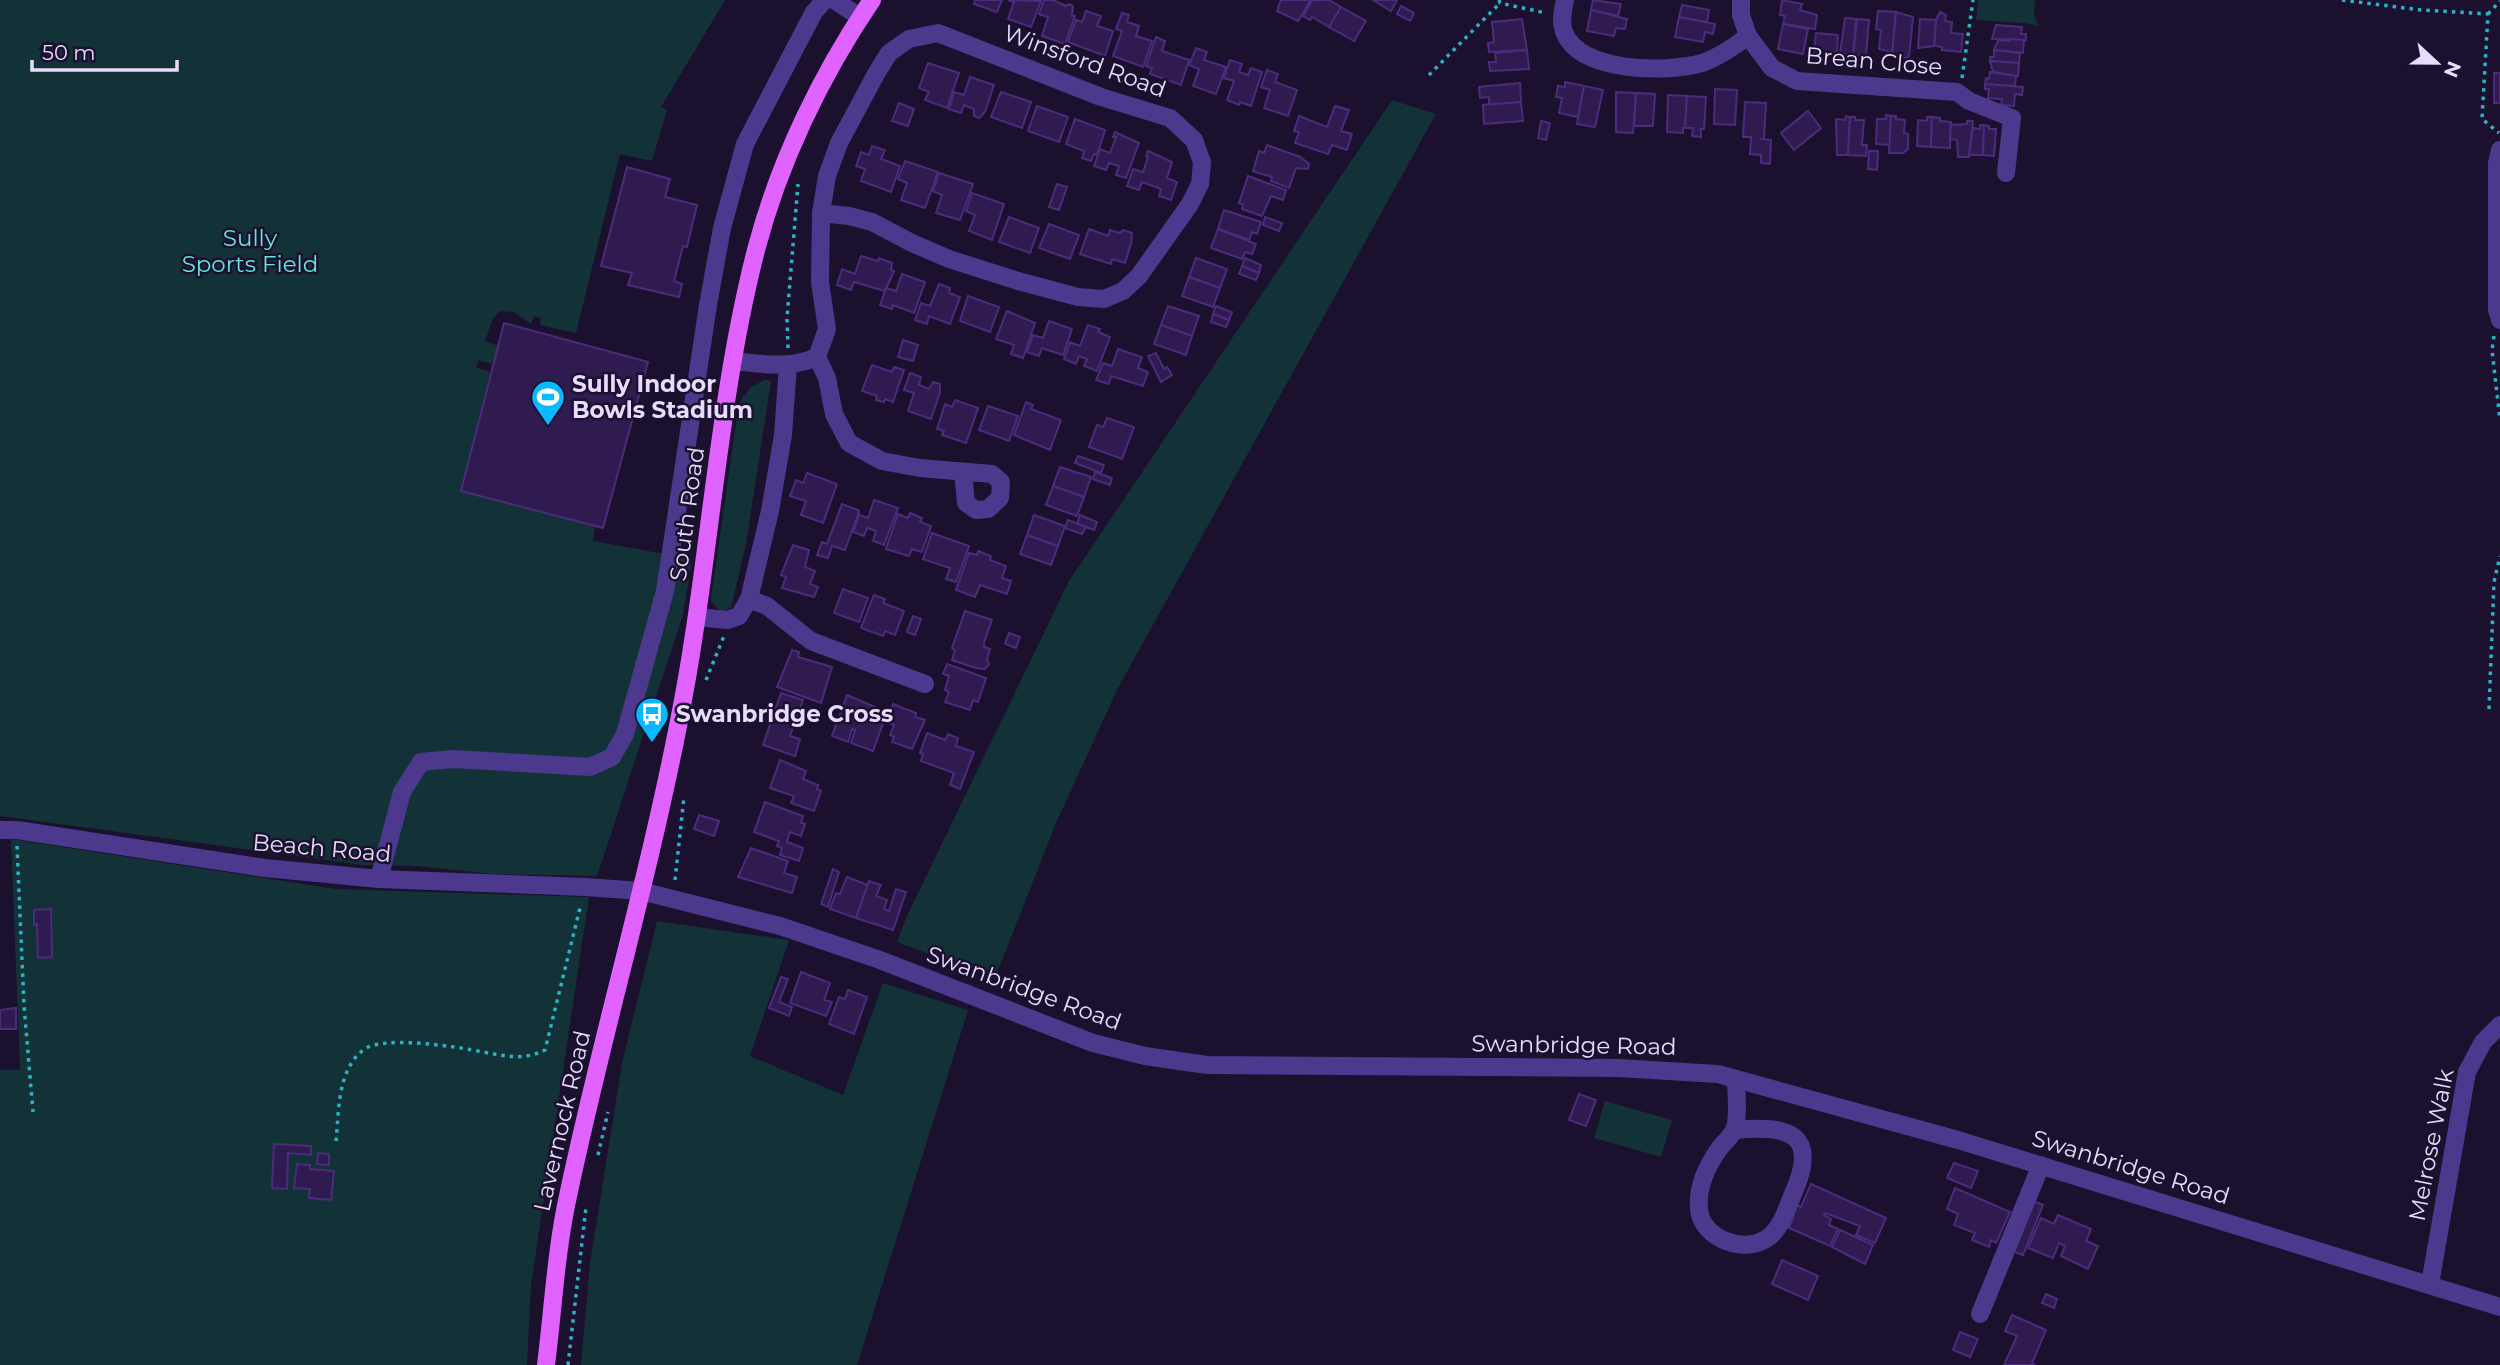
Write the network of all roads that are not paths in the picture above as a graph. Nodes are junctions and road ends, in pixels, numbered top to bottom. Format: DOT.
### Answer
graph roads {
  1 [pos="825,0"];
  2 [pos="834,0"];
  3 [pos="872,0"];
  4 [pos="1741,0"];
  5 [pos="1564,8"];
  6 [pos="860,17"];
  7 [pos="1748,36"];
  8 [pos="2500,150"];
  9 [pos="2006,173"];
  10 [pos="821,214"];
  11 [pos="2499,318"];
  12 [pos="817,358"];
  13 [pos="733,360"];
  14 [pos="788,365"];
  15 [pos="963,472"];
  16 [pos="749,599"];
  17 [pos="697,617"];
  18 [pos="925,684"];
  19 [pos="9,830"];
  20 [pos="379,879"];
  21 [pos="641,891"];
  22 [pos="2500,1025"];
  23 [pos="1736,1079"];
  24 [pos="1735,1130"];
  25 [pos="2041,1165"];
  26 [pos="2430,1284"];
  27 [pos="2500,1307"];
  28 [pos="1980,1314"];
  29 [pos="546,1365"];
  1 -- 20 [label="street"];
  2 -- 6 [label="street"];
  3 -- 6 [label="main road, South Road"];
  4 -- 7 [label="street"];
  5 -- 7 [label="street"];
  6 -- 13 [label="main road, South Road"];
  7 -- 9 [label="street, Brean Close"];
  8 -- 11 [label="street"];
  10 -- 10 [label="street, Winsford Road"];
  10 -- 12 [label="street, Winsford Road"];
  12 -- 14 [label="street"];
  12 -- 15 [label="street"];
  13 -- 14 [label="street"];
  13 -- 17 [label="main road, South Road"];
  14 -- 16 [label="street"];
  16 -- 17 [label="street"];
  16 -- 18 [label="street"];
  17 -- 21 [label="main road, South Road"];
  19 -- 20 [label="street, Beach Road"];
  20 -- 21 [label="street, Beach Road"];
  21 -- 23 [label="street, Swanbridge Road"];
  21 -- 29 [label="main road, Lavernock Road"];
  22 -- 26 [label="street, Melrose Walk"];
  23 -- 24 [label="street"];
  23 -- 25 [label="street, Swanbridge Road"];
  24 -- 24 [label="street"];
  25 -- 26 [label="street, Swanbridge Road"];
  25 -- 28 [label="street"];
  26 -- 27 [label="street, Swanbridge Road"];
}
